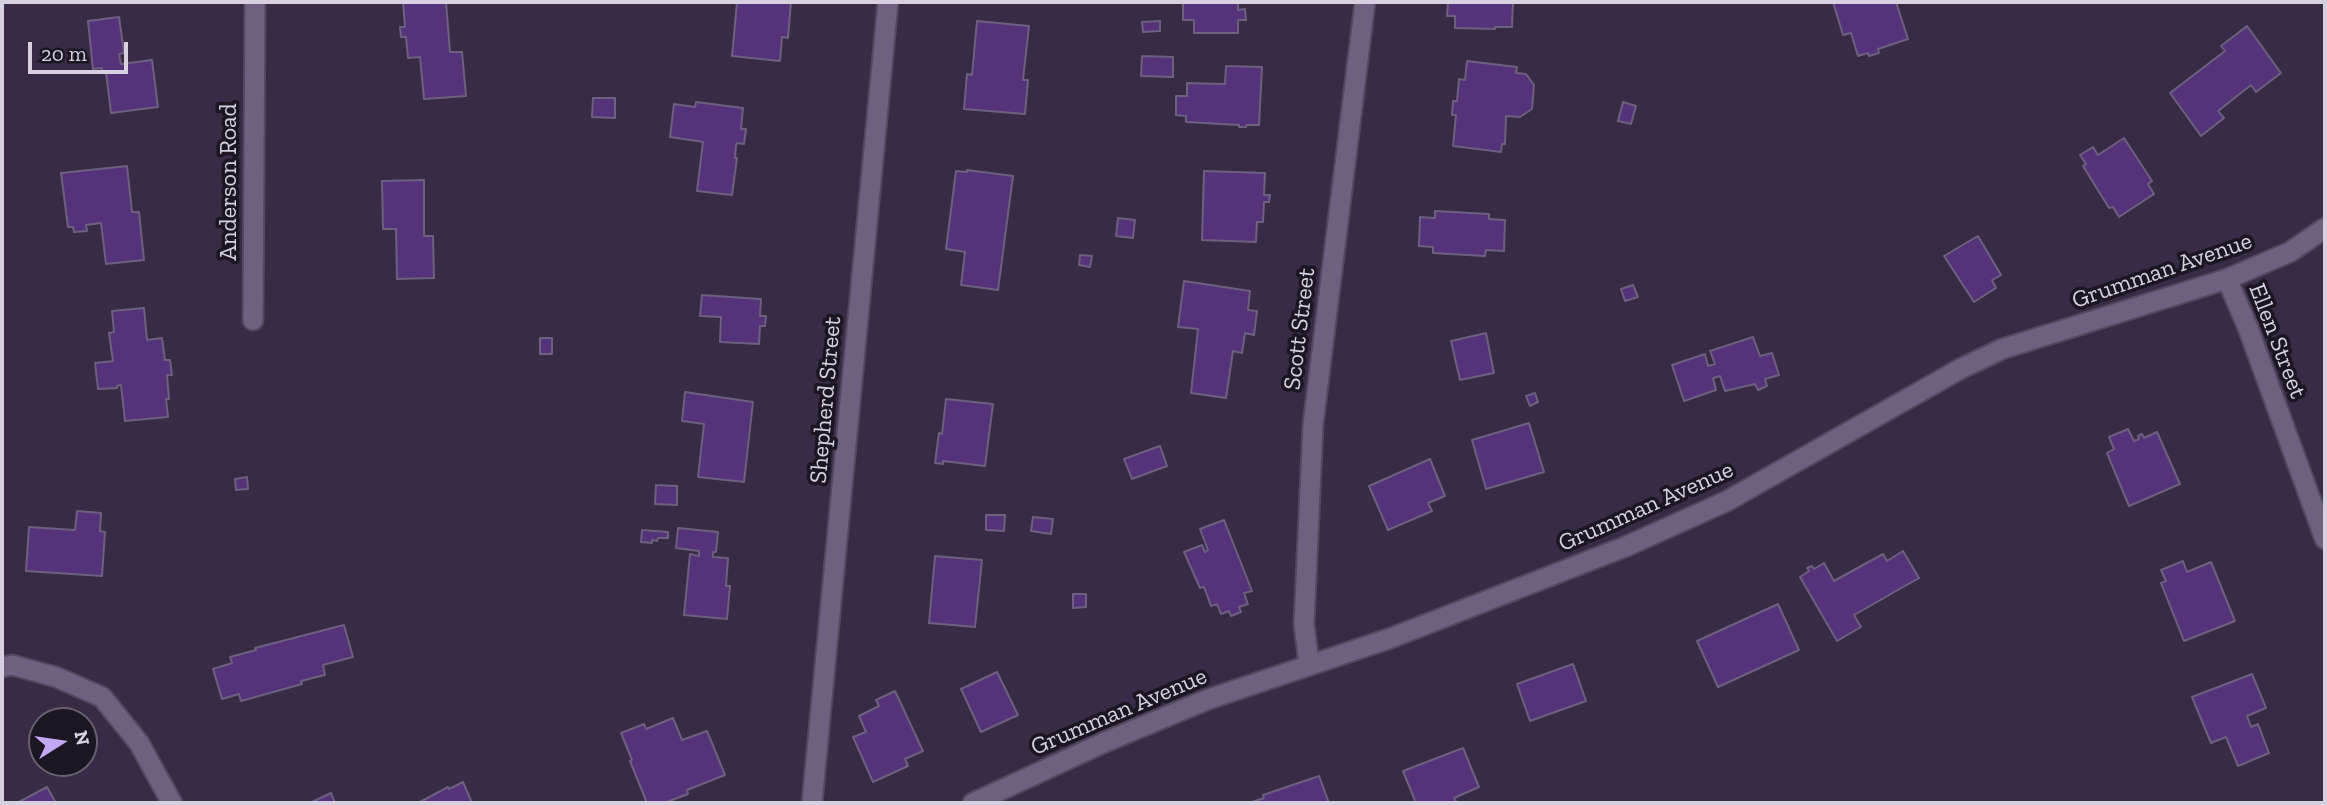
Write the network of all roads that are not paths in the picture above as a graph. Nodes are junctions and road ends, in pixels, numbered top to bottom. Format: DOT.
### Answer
graph roads {
  1 [pos="255,2"];
  2 [pos="888,2"];
  3 [pos="1365,2"];
  4 [pos="2325,228"];
  5 [pos="2227,279"];
  6 [pos="253,320"];
  7 [pos="2325,539"];
  8 [pos="1309,664"];
  9 [pos="2,667"];
  10 [pos="172,803"];
  11 [pos="812,803"];
  12 [pos="973,803"];
  1 -- 6 [label="street, Anderson Road"];
  2 -- 11 [label="street, Shepherd Street"];
  3 -- 8 [label="street, Scott Street"];
  4 -- 5 [label="street, Grumman Avenue"];
  5 -- 7 [label="street, Ellen Street"];
  5 -- 8 [label="street, Grumman Avenue"];
  8 -- 12 [label="street, Grumman Avenue"];
  9 -- 10 [label="street"];
}
